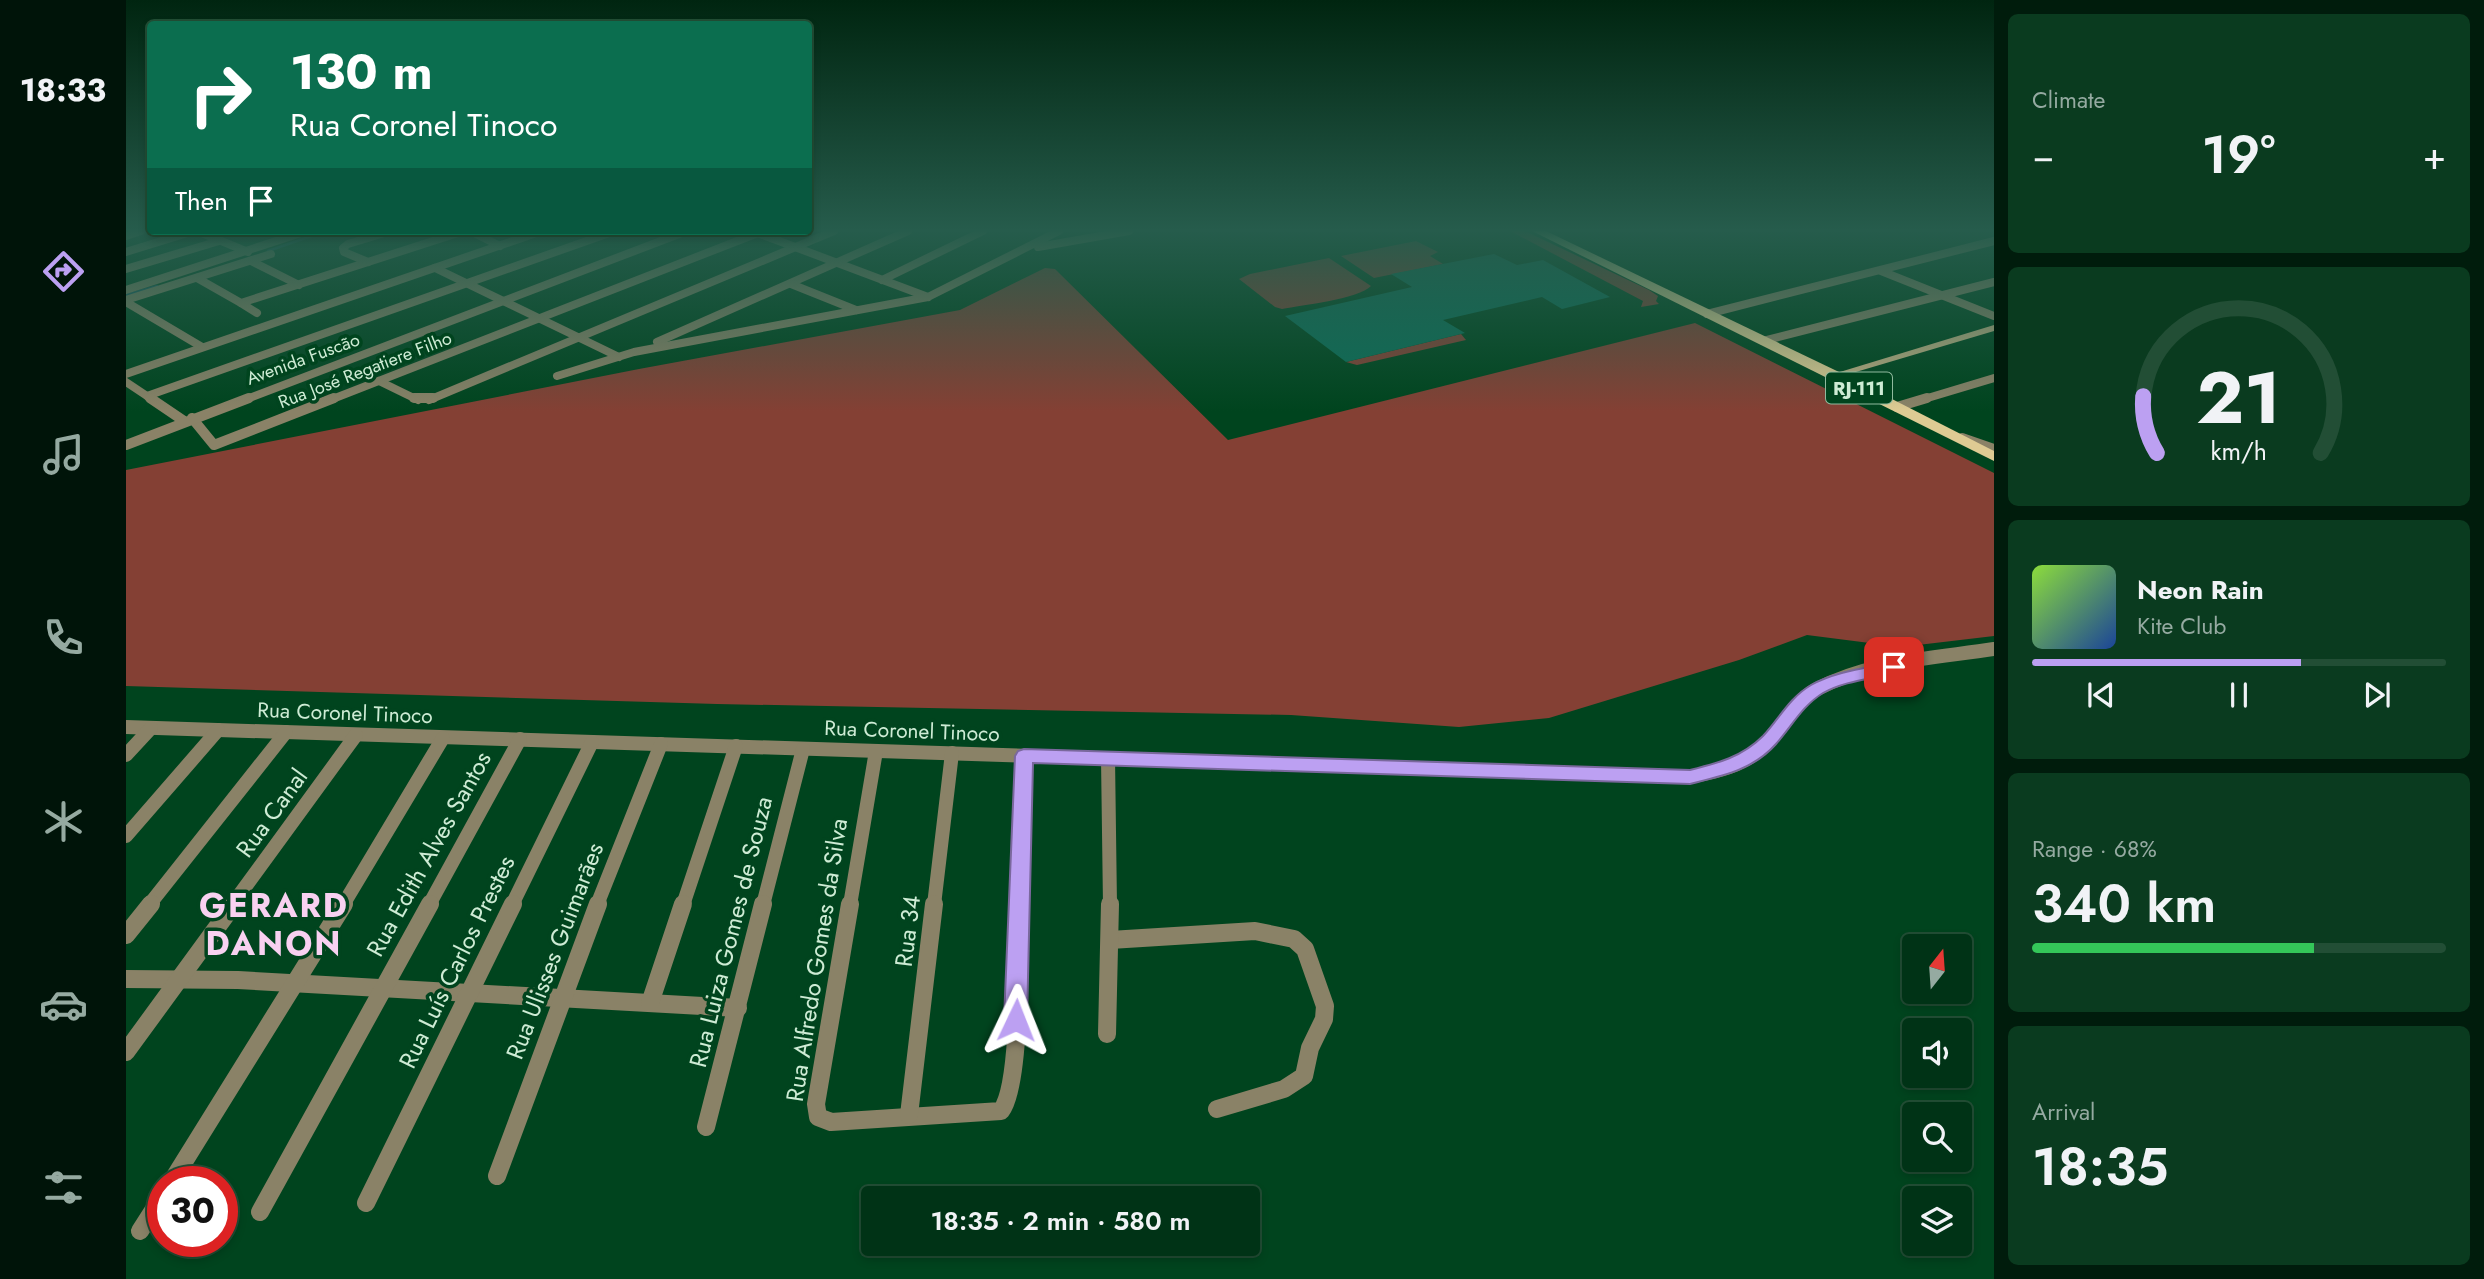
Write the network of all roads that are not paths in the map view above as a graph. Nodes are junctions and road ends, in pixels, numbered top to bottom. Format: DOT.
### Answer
graph roads {
  1 [pos="158,291"];
  2 [pos="219,291"];
  3 [pos="281,291"];
  4 [pos="368,291"];
  5 [pos="449,291"];
  6 [pos="482,291"];
  7 [pos="531,291"];
  8 [pos="610,291"];
  9 [pos="695,291"];
  10 [pos="775,291"];
  11 [pos="807,291"];
  12 [pos="911,291"];
  13 [pos="941,291"];
  14 [pos="1659,291"];
  15 [pos="1801,291"];
  16 [pos="1930,291"];
  17 [pos="1962,291"];
  18 [pos="1943,296"];
  19 [pos="928,297"];
  20 [pos="126,301"];
  21 [pos="504,301"];
  22 [pos="241,303"];
  23 [pos="856,310"];
  24 [pos="257,313"];
  25 [pos="1707,314"];
  26 [pos="1994,316"];
  27 [pos="541,318"];
  28 [pos="1994,328"];
  29 [pos="582,338"];
  30 [pos="1763,341"];
  31 [pos="202,347"];
  32 [pos="635,352"];
  33 [pos="619,357"];
  34 [pos="126,374"];
  35 [pos="1835,375"];
  36 [pos="557,376"];
  37 [pos="1994,378"];
  38 [pos="126,382"];
  39 [pos="379,382"];
  40 [pos="147,396"];
  41 [pos="1897,407"];
  42 [pos="188,419"];
  43 [pos="126,444"];
  44 [pos="1992,448"];
  45 [pos="1994,649"];
  46 [pos="126,727"];
  47 [pos="151,728"];
  48 [pos="218,730"];
  49 [pos="286,732"];
  50 [pos="356,735"];
  51 [pos="443,738"];
  52 [pos="520,739"];
  53 [pos="592,742"];
  54 [pos="662,744"];
  55 [pos="736,746"];
  56 [pos="803,749"];
  57 [pos="876,751"];
  58 [pos="951,753"];
  59 [pos="126,755"];
  60 [pos="1024,756"];
  61 [pos="1108,758"];
  62 [pos="126,836"];
  63 [pos="126,935"];
  64 [pos="1110,940"];
  65 [pos="126,979"];
  66 [pos="180,980"];
  67 [pos="296,985"];
  68 [pos="383,989"];
  69 [pos="469,994"];
  70 [pos="561,998"];
  71 [pos="650,1003"];
  72 [pos="738,1007"];
  73 [pos="1107,1034"];
  74 [pos="126,1052"];
  75 [pos="1217,1109"];
  76 [pos="909,1115"];
  77 [pos="706,1127"];
  78 [pos="181,1166"];
  79 [pos="497,1176"];
  80 [pos="366,1203"];
  81 [pos="260,1212"];
  82 [pos="147,1220"];
  83 [pos="140,1231"];
  1 -- 20 [label="street"];
  2 -- 22 [label="street"];
  3 -- 22 [label="street"];
  4 -- 31 [label="street"];
  5 -- 40 [label="street"];
  6 -- 21 [label="street"];
  7 -- 21 [label="street"];
  8 -- 27 [label="street, Rua José Regatiere Filho"];
  9 -- 29 [label="street"];
  10 -- 32 [label="street"];
  11 -- 23 [label="street"];
  12 -- 19 [label="street"];
  13 -- 19 [label="street"];
  14 -- 25 [label="main road, RJ-111"];
  15 -- 25 [label="street"];
  16 -- 18 [label="street"];
  17 -- 18 [label="street"];
  18 -- 26 [label="street"];
  18 -- 30 [label="street"];
  19 -- 23 [label="street"];
  20 -- 31 [label="street"];
  21 -- 27 [label="street"];
  21 -- 42 [label="street, Avenida Fuscão"];
  22 -- 24 [label="street"];
  23 -- 32 [label="street"];
  25 -- 30 [label="main road, RJ-111"];
  27 -- 29 [label="street"];
  27 -- 39 [label="street, Rua José Regatiere Filho"];
  28 -- 35 [label="main road"];
  29 -- 33 [label="street"];
  29 -- 39 [label="street"];
  30 -- 35 [label="main road, RJ-111"];
  31 -- 34 [label="street"];
  32 -- 33 [label="street"];
  33 -- 36 [label="street"];
  35 -- 41 [label="main road, RJ-111"];
  37 -- 41 [label="street"];
  38 -- 40 [label="street"];
  39 -- 42 [label="street, Rua José Regatiere Filho"];
  40 -- 42 [label="street"];
  41 -- 44 [label="main road, RJ-111"];
  42 -- 43 [label="street"];
  45 -- 61 [label="street, Rua Coronel Tinoco"];
  46 -- 47 [label="street, Rua Coronel Tinoco"];
  47 -- 48 [label="street, Rua Coronel Tinoco"];
  47 -- 59 [label="street"];
  48 -- 49 [label="street, Rua Coronel Tinoco"];
  48 -- 62 [label="street"];
  49 -- 50 [label="street, Rua Coronel Tinoco"];
  49 -- 63 [label="street"];
  50 -- 51 [label="street, Rua Coronel Tinoco"];
  50 -- 66 [label="street, Rua Canal"];
  51 -- 52 [label="street, Rua Coronel Tinoco"];
  51 -- 67 [label="street"];
  52 -- 53 [label="street, Rua Coronel Tinoco"];
  52 -- 68 [label="street, Rua Edith Alves Santos"];
  53 -- 54 [label="street, Rua Coronel Tinoco"];
  53 -- 69 [label="street, Rua Luís Carlos Prestes"];
  54 -- 55 [label="street, Rua Coronel Tinoco"];
  54 -- 70 [label="street, Rua Ulisses Guimarães"];
  55 -- 56 [label="street, Rua Coronel Tinoco"];
  55 -- 71 [label="street"];
  56 -- 57 [label="street, Rua Coronel Tinoco"];
  56 -- 72 [label="street, Rua Luiza Gomes de Souza"];
  57 -- 58 [label="street, Rua Coronel Tinoco"];
  57 -- 76 [label="street, Rua Alfredo Gomes da Silva"];
  58 -- 60 [label="street, Rua Coronel Tinoco"];
  58 -- 76 [label="street, Rua 34"];
  60 -- 61 [label="street, Rua Coronel Tinoco"];
  60 -- 76 [label="street, Rua Alfredo Gomes da Silva"];
  61 -- 64 [label="street"];
  64 -- 73 [label="street"];
  64 -- 75 [label="street"];
  65 -- 66 [label="street"];
  66 -- 67 [label="street"];
  66 -- 74 [label="street, Rua Canal"];
  67 -- 68 [label="street"];
  67 -- 78 [label="street"];
  68 -- 69 [label="street"];
  68 -- 81 [label="street, Rua Edith Alves Santos"];
  69 -- 70 [label="street"];
  69 -- 80 [label="street, Rua Luís Carlos Prestes"];
  70 -- 71 [label="street"];
  70 -- 79 [label="street, Rua Ulisses Guimarães"];
  71 -- 72 [label="street"];
  72 -- 77 [label="street, Rua Luiza Gomes de Souza"];
  82 -- 83 [label="street"];
}
